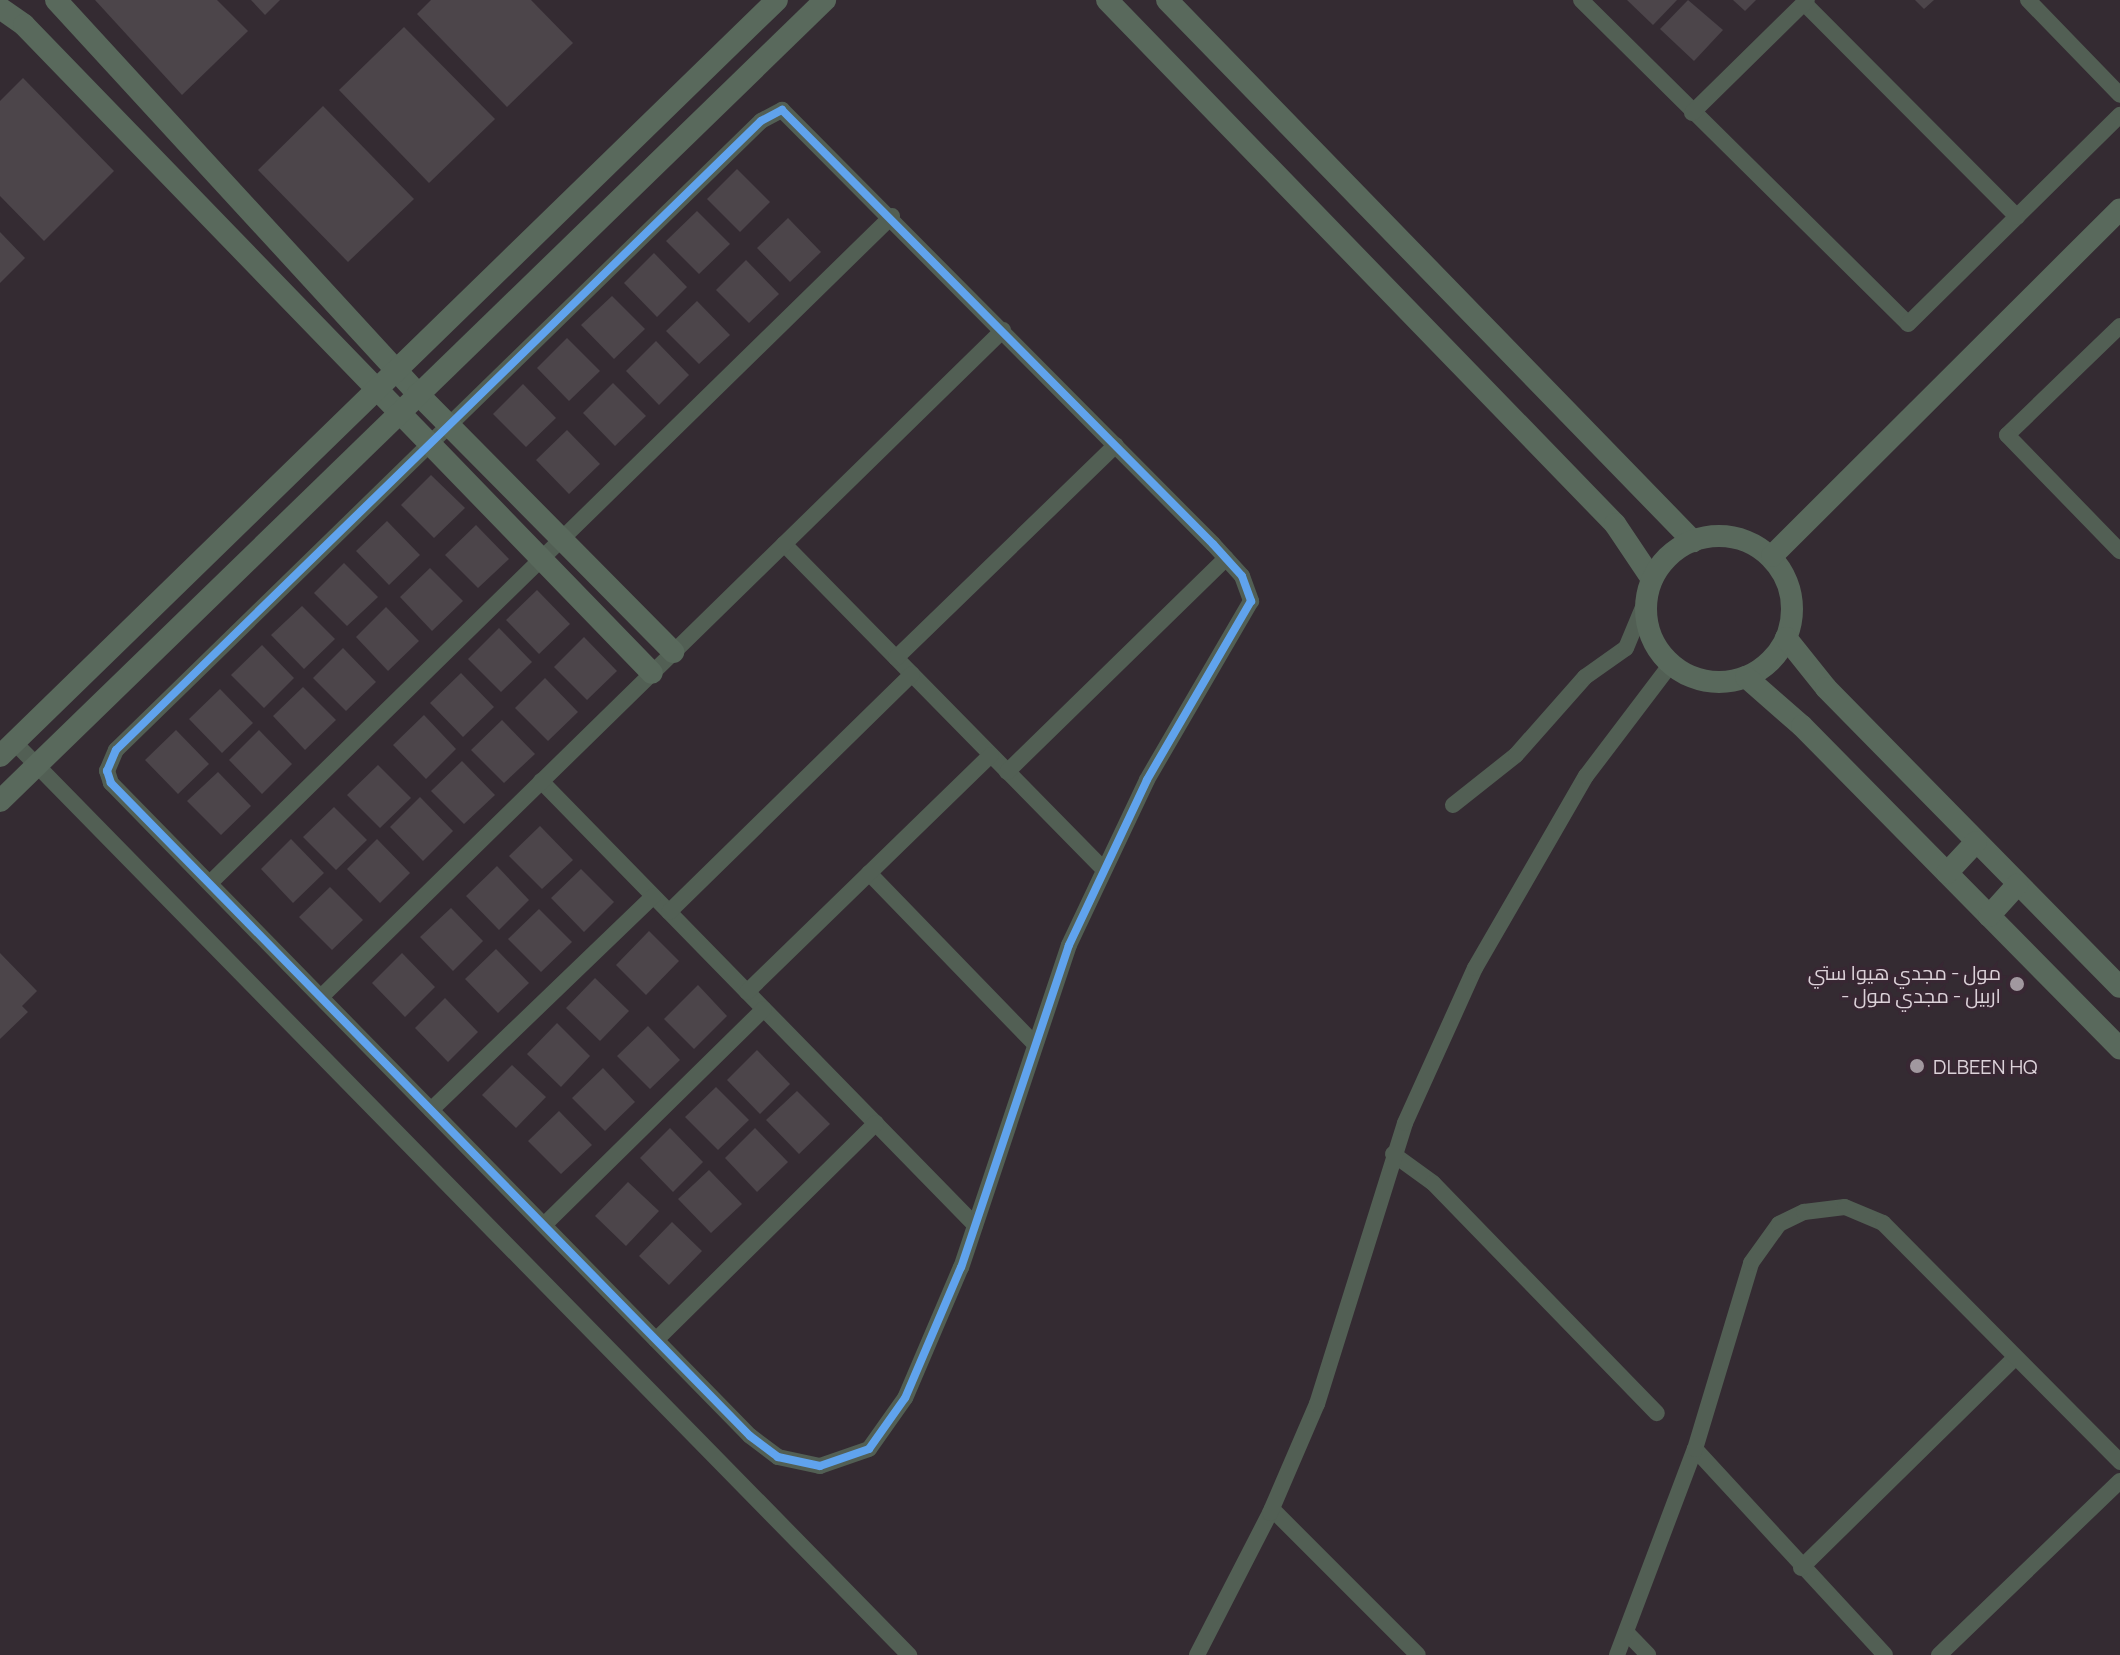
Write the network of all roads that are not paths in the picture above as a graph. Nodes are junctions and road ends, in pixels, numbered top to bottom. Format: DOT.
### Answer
graph roads {
  1 [pos="56,0"];
  2 [pos="777,0"];
  3 [pos="825,0"];
  4 [pos="1107,0"];
  5 [pos="1167,0"];
  6 [pos="1581,0"];
  7 [pos="2028,0"];
  8 [pos="1806,2"];
  9 [pos="0,8"];
  10 [pos="2120,95"];
  11 [pos="1692,113"];
  12 [pos="2120,115"];
  13 [pos="2120,209"];
  14 [pos="892,216"];
  15 [pos="2017,217"];
  16 [pos="2120,326"];
  17 [pos="1003,330"];
  18 [pos="396,370"];
  19 [pos="376,389"];
  20 [pos="418,394"];
  21 [pos="398,413"];
  22 [pos="452,425"];
  23 [pos="432,444"];
  24 [pos="1116,445"];
  25 [pos="562,538"];
  26 [pos="1693,541"];
  27 [pos="784,544"];
  28 [pos="2120,551"];
  29 [pos="1772,556"];
  30 [pos="542,558"];
  31 [pos="1226,558"];
  32 [pos="1649,590"];
  33 [pos="1786,638"];
  34 [pos="673,652"];
  35 [pos="896,658"];
  36 [pos="1671,664"];
  37 [pos="652,673"];
  38 [pos="912,674"];
  39 [pos="1746,677"];
  40 [pos="7,749"];
  41 [pos="991,755"];
  42 [pos="36,766"];
  43 [pos="1007,772"];
  44 [pos="541,781"];
  45 [pos="0,801"];
  46 [pos="1453,805"];
  47 [pos="1976,842"];
  48 [pos="1103,869"];
  49 [pos="869,873"];
  50 [pos="1947,873"];
  51 [pos="210,883"];
  52 [pos="2017,885"];
  53 [pos="653,896"];
  54 [pos="669,912"];
  55 [pos="1989,916"];
  56 [pos="2120,987"];
  57 [pos="747,992"];
  58 [pos="321,997"];
  59 [pos="764,1009"];
  60 [pos="1033,1042"];
  61 [pos="2120,1048"];
  62 [pos="431,1110"];
  63 [pos="876,1123"];
  64 [pos="1393,1154"];
  65 [pos="544,1225"];
  66 [pos="975,1225"];
  67 [pos="656,1340"];
  68 [pos="2015,1358"];
  69 [pos="1657,1413"];
  70 [pos="1695,1449"];
  71 [pos="2120,1462"];
  72 [pos="2120,1481"];
  73 [pos="1272,1509"];
  74 [pos="1801,1568"];
  75 [pos="1628,1634"];
  76 [pos="909,1655"];
  77 [pos="1197,1655"];
  78 [pos="1418,1655"];
  79 [pos="1617,1655"];
  80 [pos="1648,1655"];
  81 [pos="1885,1655"];
  82 [pos="1939,1655"];
  1 -- 18 [label="street"];
  2 -- 18 [label="street"];
  3 -- 20 [label="street"];
  4 -- 32 [label="street"];
  5 -- 26 [label="street"];
  6 -- 11 [label="street"];
  7 -- 10 [label="street"];
  8 -- 11 [label="street"];
  8 -- 15 [label="street"];
  9 -- 19 [label="street"];
  11 -- 15 [label="street"];
  12 -- 15 [label="street"];
  13 -- 29 [label="street"];
  14 -- 17 [label="street"];
  14 -- 22 [label="street"];
  14 -- 25 [label="street"];
  16 -- 28 [label="street"];
  17 -- 24 [label="street"];
  17 -- 27 [label="street"];
  18 -- 19 [label="street"];
  18 -- 20 [label="street"];
  19 -- 21 [label="street"];
  19 -- 40 [label="street"];
  20 -- 21 [label="street"];
  20 -- 22 [label="street"];
  21 -- 23 [label="street"];
  21 -- 42 [label="street"];
  22 -- 23 [label="street"];
  22 -- 25 [label="street"];
  23 -- 30 [label="street"];
  23 -- 51 [label="street"];
  24 -- 31 [label="street"];
  24 -- 35 [label="street"];
  25 -- 30 [label="street"];
  25 -- 34 [label="street"];
  26 -- 29 [label="street"];
  26 -- 32 [label="street"];
  27 -- 34 [label="street"];
  27 -- 35 [label="street"];
  29 -- 33 [label="street"];
  30 -- 37 [label="street"];
  30 -- 51 [label="street"];
  31 -- 43 [label="street"];
  31 -- 48 [label="street"];
  32 -- 36 [label="street"];
  32 -- 46 [label="street"];
  33 -- 39 [label="street"];
  33 -- 47 [label="street"];
  34 -- 37 [label="street"];
  35 -- 38 [label="street"];
  36 -- 39 [label="street"];
  36 -- 64 [label="street"];
  37 -- 44 [label="street"];
  38 -- 41 [label="street"];
  38 -- 54 [label="street"];
  39 -- 50 [label="street"];
  40 -- 42 [label="street"];
  41 -- 43 [label="street"];
  41 -- 49 [label="street"];
  42 -- 45 [label="street"];
  42 -- 76 [label="street"];
  43 -- 48 [label="street"];
  44 -- 53 [label="street"];
  44 -- 58 [label="street"];
  47 -- 50 [label="street"];
  47 -- 52 [label="street"];
  48 -- 60 [label="street"];
  49 -- 57 [label="street"];
  49 -- 60 [label="street"];
  50 -- 55 [label="street"];
  51 -- 58 [label="street"];
  52 -- 55 [label="street"];
  52 -- 56 [label="street"];
  53 -- 54 [label="street"];
  53 -- 62 [label="street"];
  54 -- 57 [label="street"];
  55 -- 61 [label="street"];
  57 -- 59 [label="street"];
  58 -- 62 [label="street"];
  59 -- 63 [label="street"];
  59 -- 65 [label="street"];
  60 -- 66 [label="street"];
  62 -- 65 [label="street"];
  63 -- 66 [label="street"];
  63 -- 67 [label="street"];
  64 -- 69 [label="street"];
  64 -- 73 [label="street"];
  65 -- 67 [label="street"];
  66 -- 67 [label="street"];
  68 -- 70 [label="street"];
  68 -- 71 [label="street"];
  68 -- 74 [label="street"];
  70 -- 74 [label="street"];
  70 -- 75 [label="street"];
  72 -- 82 [label="street"];
  73 -- 77 [label="street"];
  73 -- 78 [label="street"];
  74 -- 81 [label="street"];
  75 -- 79 [label="street"];
  75 -- 80 [label="street"];
}
